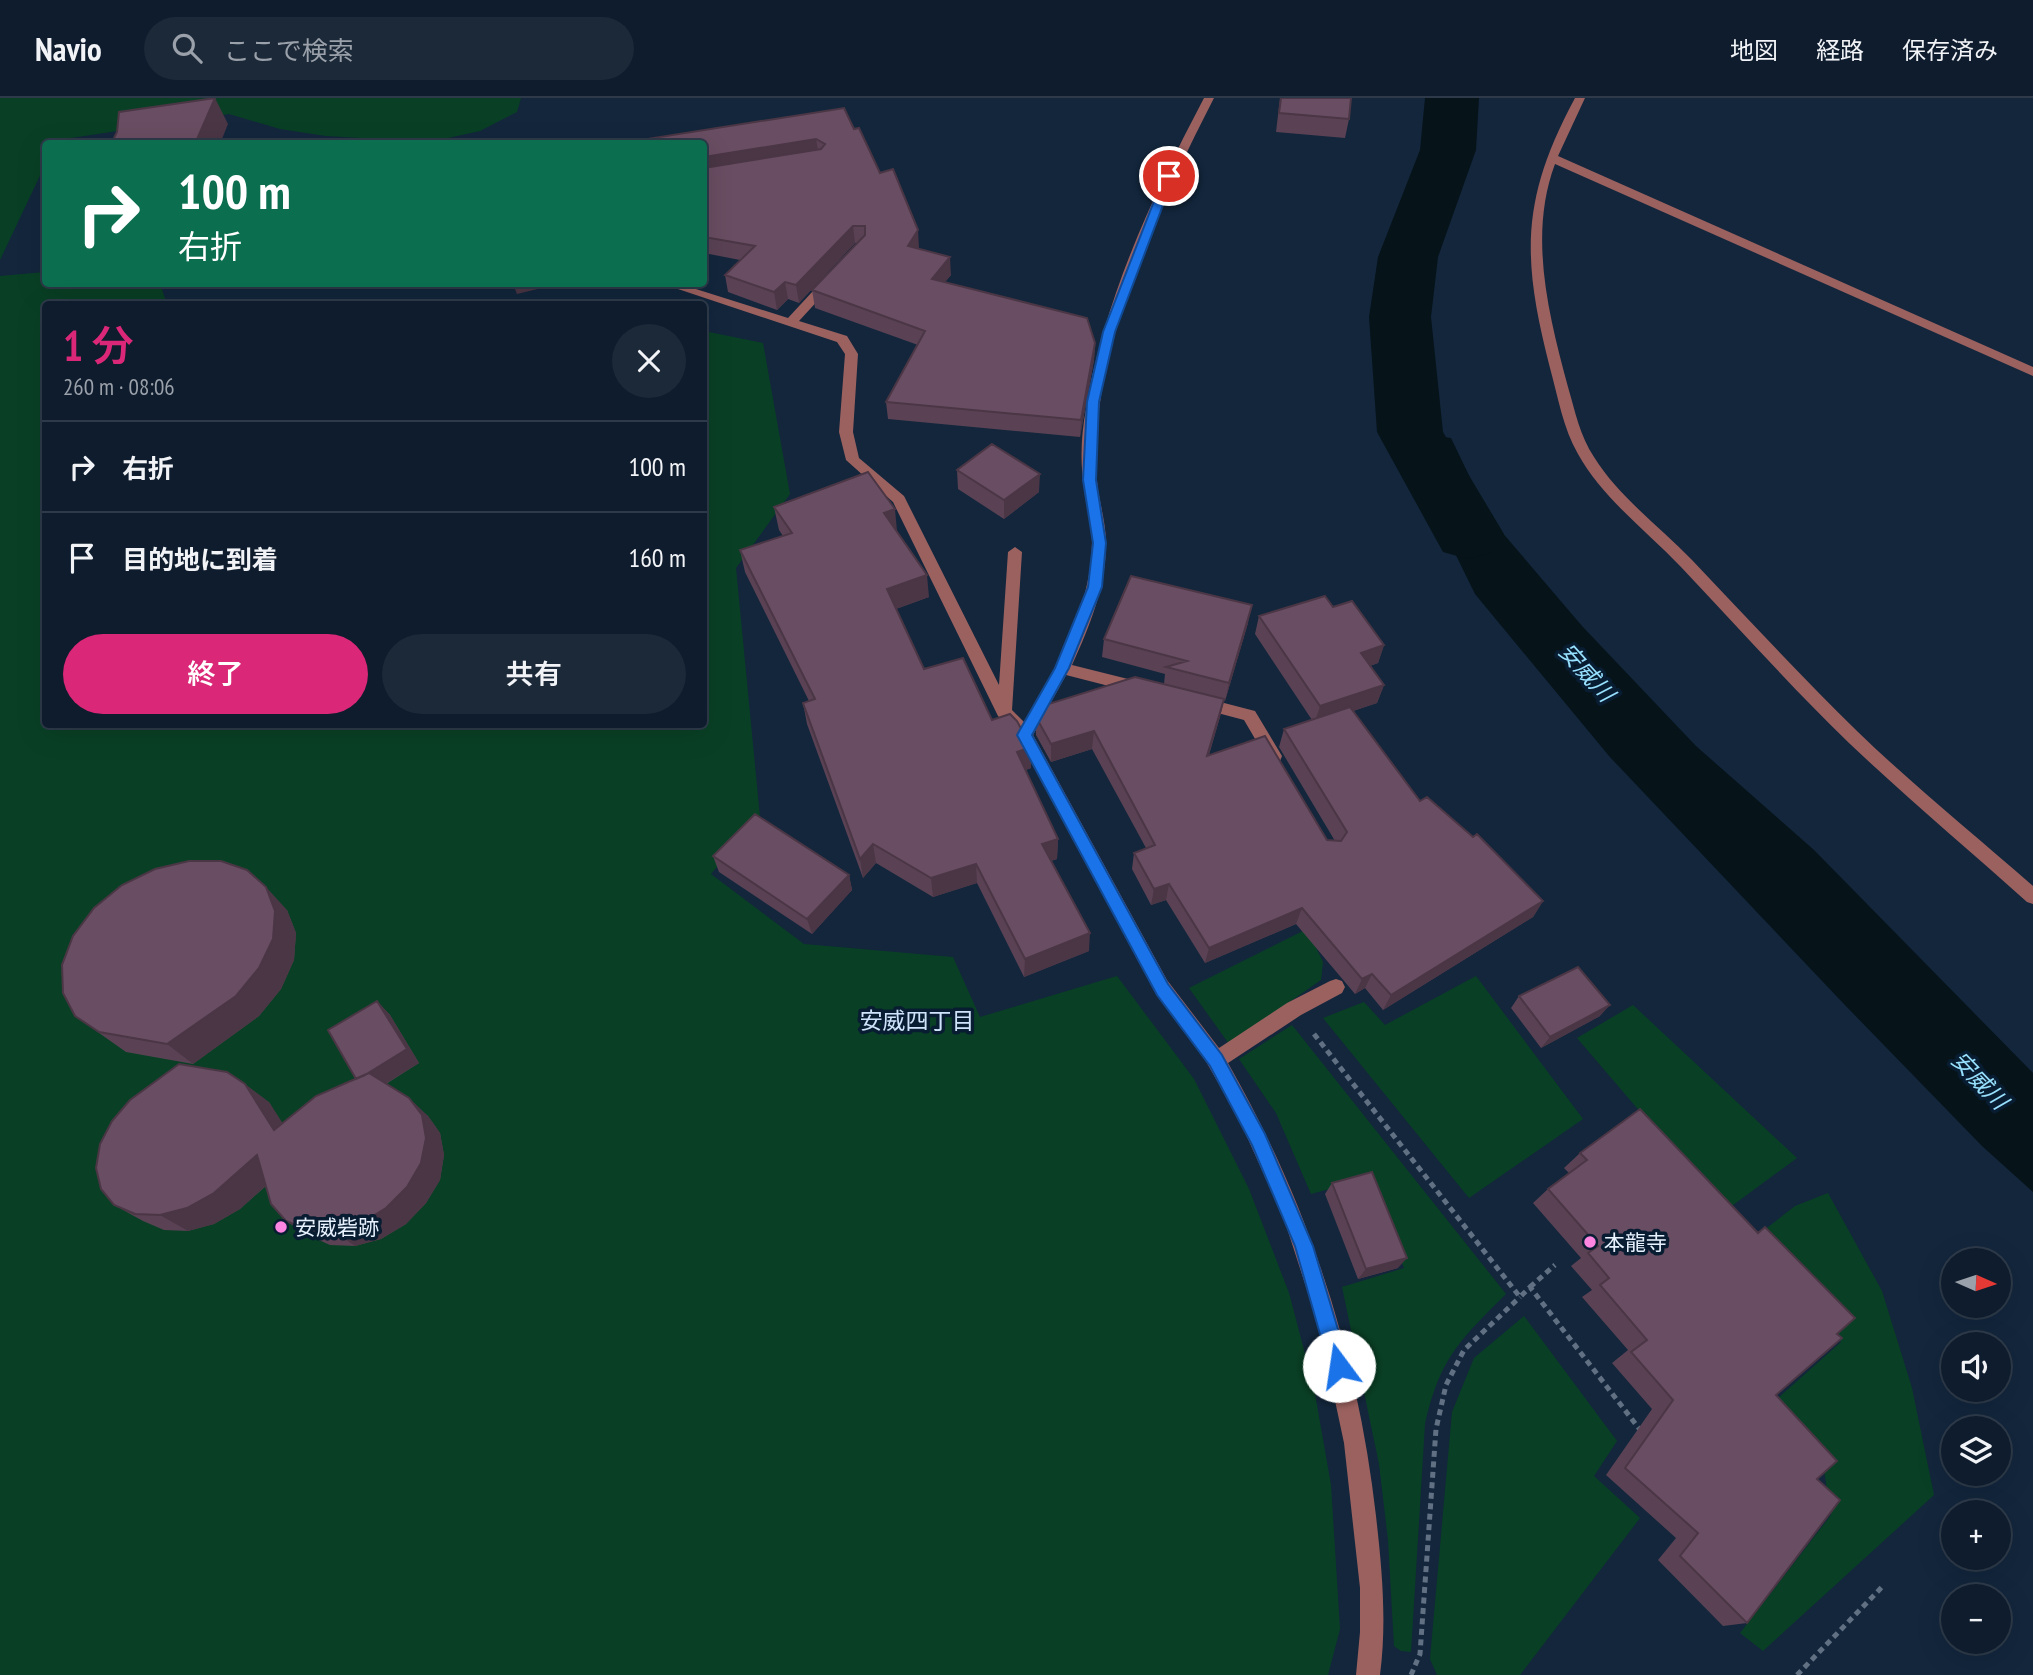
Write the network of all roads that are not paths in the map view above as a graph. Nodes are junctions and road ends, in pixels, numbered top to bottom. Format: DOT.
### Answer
graph roads {
  1 [pos="1209,98"];
  2 [pos="1580,98"];
  3 [pos="1552,158"];
  4 [pos="843,267"];
  5 [pos="679,287"];
  6 [pos="791,322"];
  7 [pos="2033,372"];
  8 [pos="1015,552"];
  9 [pos="1062,668"];
  10 [pos="1156,691"];
  11 [pos="1183,698"];
  12 [pos="1004,712"];
  13 [pos="1025,735"];
  14 [pos="1283,771"];
  15 [pos="2033,897"];
  16 [pos="1336,987"];
  17 [pos="1216,1060"];
  18 [pos="1368,1675"];
  1 -- 9 [label="street"];
  2 -- 3 [label="street"];
  3 -- 7 [label="street"];
  3 -- 15 [label="street"];
  4 -- 6 [label="street"];
  5 -- 6 [label="street"];
  6 -- 12 [label="street"];
  8 -- 12 [label="street"];
  9 -- 10 [label="street"];
  9 -- 13 [label="street"];
  11 -- 14 [label="street"];
  12 -- 13 [label="street"];
  13 -- 17 [label="street"];
  16 -- 17 [label="street"];
  17 -- 18 [label="street"];
}
